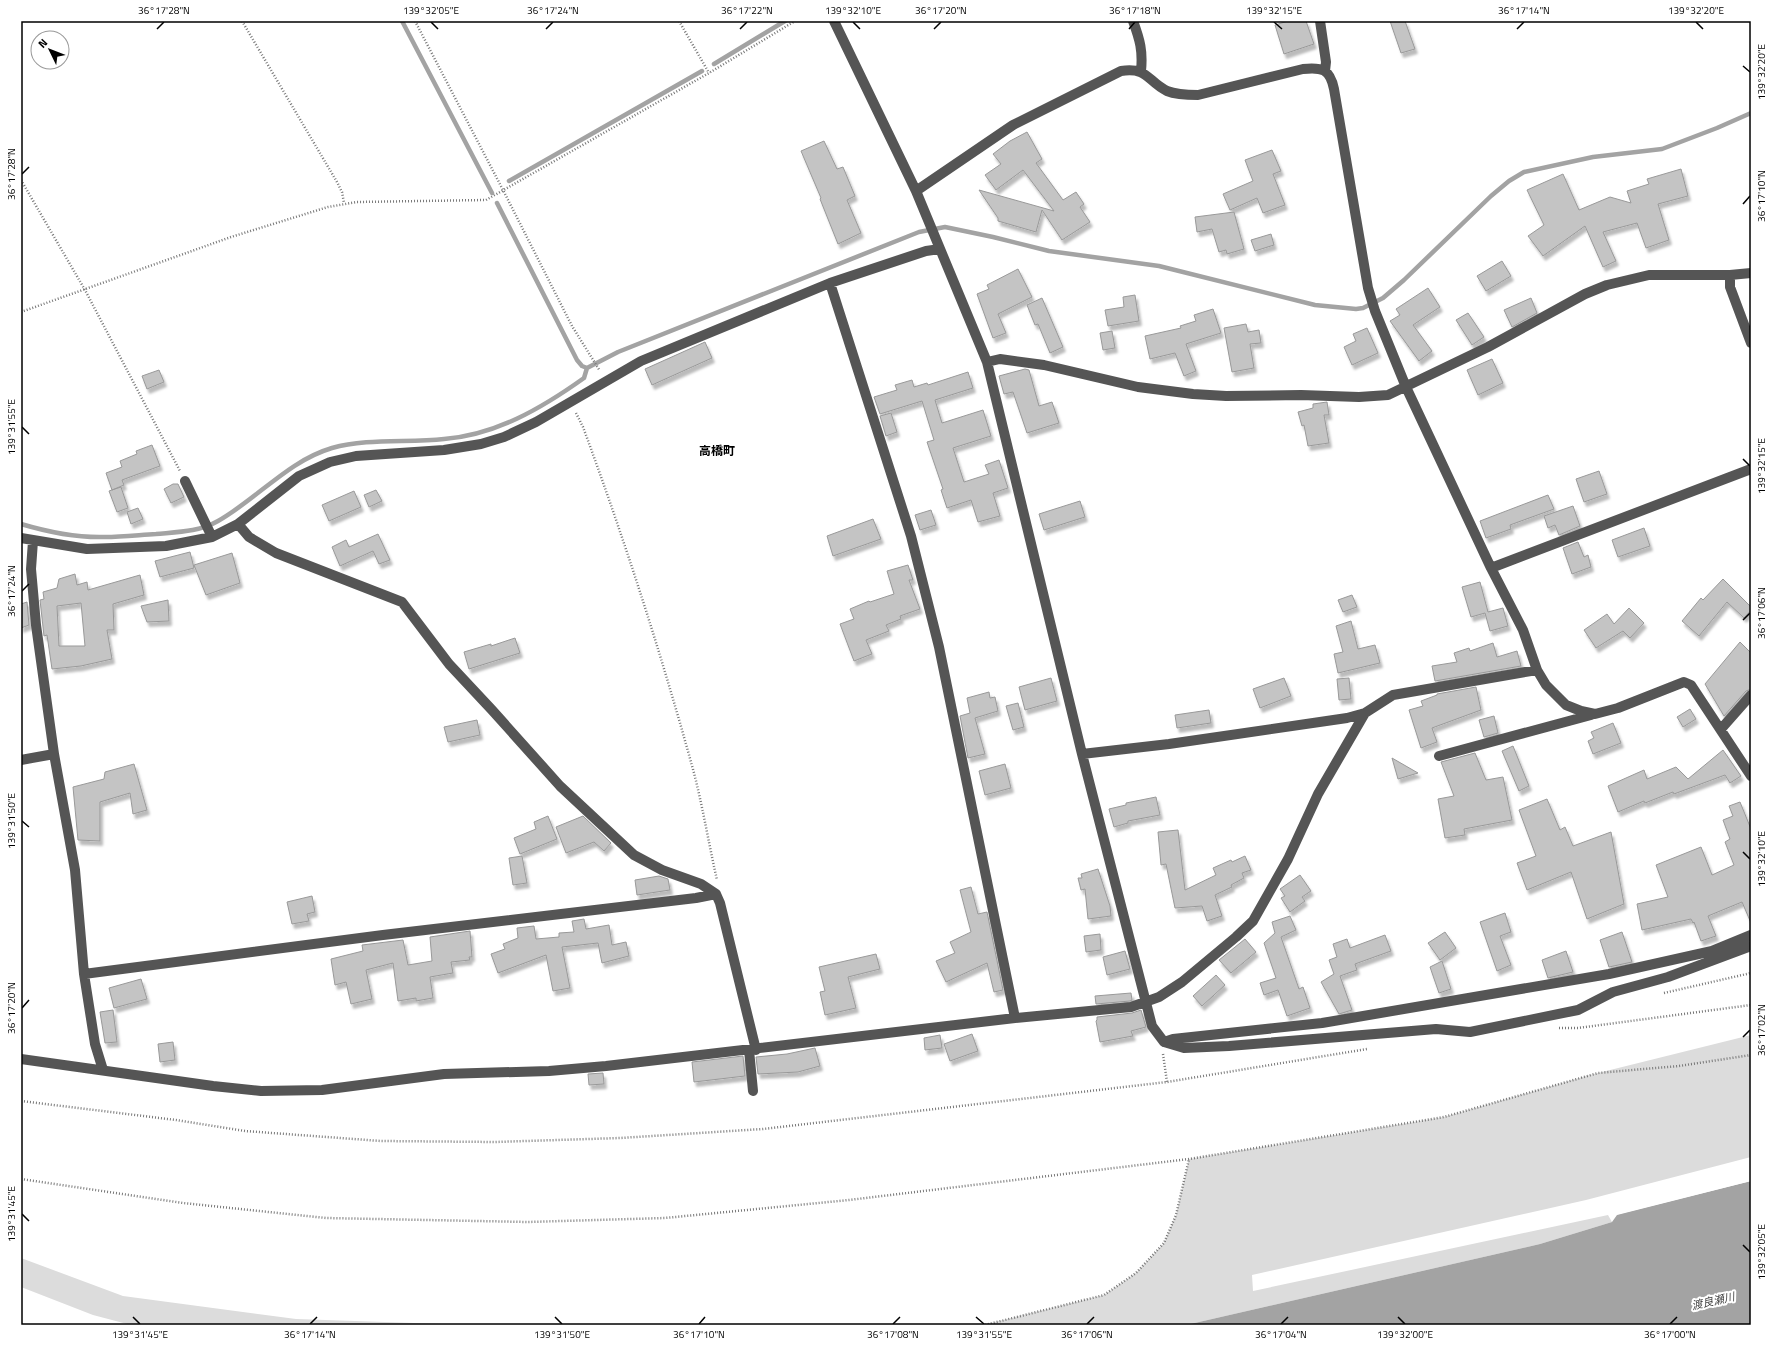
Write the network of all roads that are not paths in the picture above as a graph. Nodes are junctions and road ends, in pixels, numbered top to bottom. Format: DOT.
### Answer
graph roads {
  1 [pos="834,21"];
  2 [pos="1133,21"];
  3 [pos="1320,21"];
  4 [pos="1141,71"];
  5 [pos="1325,71"];
  6 [pos="916,191"];
  7 [pos="940,249"];
  8 [pos="1751,273"];
  9 [pos="1730,276"];
  10 [pos="830,283"];
  11 [pos="1751,343"];
  12 [pos="987,362"];
  13 [pos="1406,387"];
  14 [pos="1751,470"];
  15 [pos="185,481"];
  16 [pos="238,524"];
  17 [pos="210,533"];
  18 [pos="21,538"];
  19 [pos="33,541"];
  20 [pos="1491,568"];
  21 [pos="1537,670"];
  22 [pos="1751,695"];
  23 [pos="1365,713"];
  24 [pos="1595,714"];
  25 [pos="1721,729"];
  26 [pos="54,754"];
  27 [pos="1082,754"];
  28 [pos="1438,756"];
  29 [pos="21,760"];
  30 [pos="1751,776"];
  31 [pos="716,894"];
  32 [pos="1751,936"];
  33 [pos="1751,946"];
  34 [pos="84,974"];
  35 [pos="1146,1002"];
  36 [pos="1015,1018"];
  37 [pos="1163,1047"];
  38 [pos="752,1050"];
  39 [pos="21,1059"];
  40 [pos="103,1070"];
  41 [pos="754,1092"];
  1 -- 6 [label="street"];
  2 -- 4 [label="street"];
  3 -- 5 [label="street"];
  4 -- 5 [label="street"];
  4 -- 6 [label="street"];
  5 -- 13 [label="street"];
  6 -- 7 [label="street"];
  7 -- 10 [label="street"];
  7 -- 12 [label="street"];
  8 -- 9 [label="street"];
  9 -- 11 [label="street"];
  9 -- 13 [label="street"];
  10 -- 16 [label="street"];
  10 -- 36 [label="street"];
  12 -- 13 [label="street"];
  12 -- 27 [label="street"];
  13 -- 20 [label="street"];
  14 -- 20 [label="street"];
  15 -- 17 [label="street"];
  16 -- 17 [label="street"];
  16 -- 31 [label="street"];
  17 -- 19 [label="street"];
  18 -- 19 [label="street"];
  19 -- 26 [label="street"];
  20 -- 21 [label="street"];
  21 -- 23 [label="street"];
  21 -- 24 [label="street"];
  22 -- 25 [label="street"];
  23 -- 27 [label="street"];
  23 -- 35 [label="street"];
  24 -- 25 [label="street"];
  24 -- 28 [label="street"];
  25 -- 30 [label="street"];
  26 -- 29 [label="street"];
  26 -- 34 [label="street"];
  27 -- 35 [label="street"];
  31 -- 34 [label="street"];
  31 -- 38 [label="street"];
  32 -- 37 [label="street"];
  33 -- 37 [label="street"];
  34 -- 40 [label="street"];
  35 -- 36 [label="street"];
  35 -- 37 [label="street"];
  36 -- 38 [label="street"];
  38 -- 40 [label="street"];
  38 -- 41 [label="street"];
  39 -- 40 [label="street"];
}
